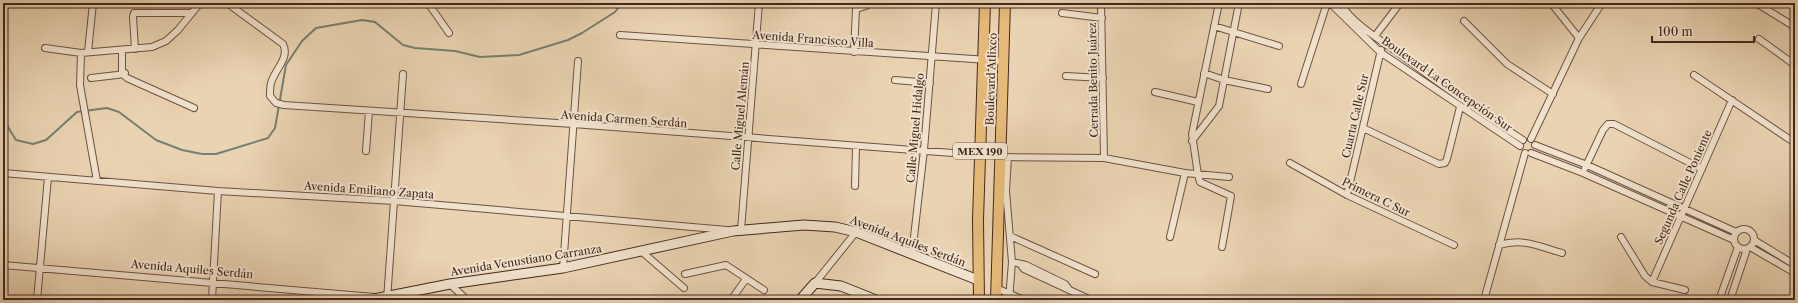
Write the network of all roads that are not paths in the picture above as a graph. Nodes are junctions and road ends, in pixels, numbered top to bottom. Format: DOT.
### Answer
graph roads {
  1 [pos="93,3"];
  2 [pos="200,3"];
  3 [pos="227,3"];
  4 [pos="428,3"];
  5 [pos="759,3"];
  6 [pos="936,3"];
  7 [pos="985,3"];
  8 [pos="1005,3"];
  9 [pos="1101,3"];
  10 [pos="1219,3"];
  11 [pos="1239,3"];
  12 [pos="1327,3"];
  13 [pos="1330,3"];
  14 [pos="1340,3"];
  15 [pos="1400,3"];
  16 [pos="1552,3"];
  17 [pos="1602,3"];
  18 [pos="1756,3"];
  19 [pos="866,6"];
  20 [pos="192,13"];
  21 [pos="1062,13"];
  22 [pos="1102,18"];
  23 [pos="1464,21"];
  24 [pos="1214,26"];
  25 [pos="1795,27"];
  26 [pos="1234,31"];
  27 [pos="449,33"];
  28 [pos="620,36"];
  29 [pos="1375,36"];
  30 [pos="1579,38"];
  31 [pos="1759,39"];
  32 [pos="1383,43"];
  33 [pos="756,45"];
  34 [pos="1279,46"];
  35 [pos="45,48"];
  36 [pos="135,49"];
  37 [pos="124,50"];
  38 [pos="854,52"];
  39 [pos="1380,52"];
  40 [pos="84,53"];
  41 [pos="932,57"];
  42 [pos="578,61"];
  43 [pos="983,61"];
  44 [pos="1003,62"];
  45 [pos="1795,65"];
  46 [pos="1204,73"];
  47 [pos="403,74"];
  48 [pos="125,75"];
  49 [pos="1694,75"];
  50 [pos="1066,76"];
  51 [pos="91,78"];
  52 [pos="1103,78"];
  53 [pos="895,80"];
  54 [pos="1224,80"];
  55 [pos="930,83"];
  56 [pos="1301,84"];
  57 [pos="1268,89"];
  58 [pos="1155,92"];
  59 [pos="1553,94"];
  60 [pos="1732,100"];
  61 [pos="1198,102"];
  62 [pos="1464,107"];
  63 [pos="194,108"];
  64 [pos="369,111"];
  65 [pos="400,114"];
  66 [pos="573,124"];
  67 [pos="1364,128"];
  68 [pos="747,138"];
  69 [pos="1531,139"];
  70 [pos="1523,140"];
  71 [pos="1192,141"];
  72 [pos="1795,144"];
  73 [pos="1535,145"];
  74 [pos="856,146"];
  75 [pos="1520,146"];
  76 [pos="924,150"];
  77 [pos="366,151"];
  78 [pos="1528,153"];
  79 [pos="979,155"];
  80 [pos="1004,157"];
  81 [pos="1104,158"];
  82 [pos="1290,163"];
  83 [pos="1587,166"];
  84 [pos="1702,169"];
  85 [pos="1004,172"];
  86 [pos="3,173"];
  87 [pos="1583,173"];
  88 [pos="1185,174"];
  89 [pos="1198,175"];
  90 [pos="48,177"];
  91 [pos="1229,177"];
  92 [pos="97,181"];
  93 [pos="855,186"];
  94 [pos="218,191"];
  95 [pos="1347,195"];
  96 [pos="394,201"];
  97 [pos="1684,208"];
  98 [pos="566,216"];
  99 [pos="1680,218"];
  100 [pos="737,230"];
  101 [pos="856,232"];
  102 [pos="1736,232"];
  103 [pos="1010,236"];
  104 [pos="1170,237"];
  105 [pos="1621,237"];
  106 [pos="1734,240"];
  107 [pos="1754,240"];
  108 [pos="1454,245"];
  109 [pos="1499,245"];
  110 [pos="1222,247"];
  111 [pos="1738,247"];
  112 [pos="1748,248"];
  113 [pos="641,251"];
  114 [pos="1562,253"];
  115 [pos="912,254"];
  116 [pos="1012,262"];
  117 [pos="1795,264"];
  118 [pos="3,265"];
  119 [pos="41,268"];
  120 [pos="563,268"];
  121 [pos="1795,273"];
  122 [pos="685,274"];
  123 [pos="1095,274"];
  124 [pos="746,278"];
  125 [pos="978,280"];
  126 [pos="1652,282"];
  127 [pos="213,283"];
  128 [pos="815,283"];
  129 [pos="450,284"];
  130 [pos="684,288"];
  131 [pos="996,288"];
  132 [pos="764,290"];
  133 [pos="1685,290"];
  134 [pos="1009,297"];
  135 [pos="384,298"];
  136 [pos="37,300"];
  137 [pos="212,300"];
  138 [pos="369,300"];
  139 [pos="467,300"];
  140 [pos="731,300"];
  141 [pos="800,300"];
  142 [pos="876,300"];
  143 [pos="979,300"];
  144 [pos="997,300"];
  145 [pos="1024,300"];
  146 [pos="1091,300"];
  147 [pos="1484,300"];
  148 [pos="1719,300"];
  149 [pos="1730,300"];
  1 -- 40 [label="street"];
  2 -- 20 [label="street"];
  3 -- 64 [label="street, Avenida Carmen Serdán"];
  4 -- 27 [label="street"];
  5 -- 33 [label="street, Calle Miguel Alemán"];
  6 -- 41 [label="street, Calle Miguel Hidalgo"];
  7 -- 43 [label="main road, Boulevard Atlixco / MEX 190"];
  8 -- 44 [label="main road, Boulevard Atlixco / MEX 190"];
  9 -- 22 [label="street, Cerrada Benito Juárez"];
  10 -- 24 [label="street"];
  11 -- 26 [label="street"];
  12 -- 56 [label="street"];
  13 -- 39 [label="street, Boulevard La Concepción Sur"];
  14 -- 29 [label="street, Boulevard La Concepción Sur"];
  15 -- 29 [label="street"];
  16 -- 30 [label="street"];
  17 -- 30 [label="street"];
  18 -- 25 [label="street"];
  19 -- 38 [label="street"];
  20 -- 36 [label="street"];
  20 -- 36 [label="street"];
  21 -- 22 [label="street"];
  22 -- 52 [label="street, Cerrada Benito Juárez"];
  23 -- 59 [label="street"];
  24 -- 26 [label="street"];
  24 -- 46 [label="street"];
  26 -- 34 [label="street"];
  26 -- 54 [label="street"];
  28 -- 33 [label="street, Avenida Francisco Villa"];
  29 -- 32 [label="street, Boulevard La Concepción Sur"];
  30 -- 59 [label="street"];
  31 -- 45 [label="street"];
  32 -- 39 [label="street, Cuarta Calle Sur"];
  32 -- 62 [label="street, Boulevard La Concepción Sur"];
  33 -- 38 [label="street, Avenida Francisco Villa"];
  33 -- 68 [label="street, Calle Miguel Alemán"];
  35 -- 40 [label="street"];
  36 -- 37 [label="street"];
  37 -- 40 [label="street"];
  37 -- 48 [label="street"];
  38 -- 41 [label="street, Avenida Francisco Villa"];
  39 -- 62 [label="street, Boulevard La Concepción Sur"];
  39 -- 67 [label="street, Cuarta Calle Sur"];
  40 -- 92 [label="street"];
  41 -- 43 [label="street, Avenida Francisco Villa"];
  41 -- 55 [label="street, Calle Miguel Hidalgo"];
  42 -- 66 [label="street"];
  43 -- 44 [label="street, Avenida Francisco Villa"];
  43 -- 79 [label="main road, Boulevard Atlixco / MEX 190"];
  44 -- 80 [label="main road, Boulevard Atlixco / MEX 190"];
  46 -- 54 [label="street"];
  46 -- 61 [label="street"];
  47 -- 65 [label="street"];
  48 -- 51 [label="street"];
  48 -- 63 [label="street"];
  49 -- 60 [label="street"];
  50 -- 52 [label="street"];
  52 -- 81 [label="street, Cerrada Benito Juárez"];
  53 -- 55 [label="street"];
  54 -- 57 [label="street"];
  54 -- 71 [label="street"];
  55 -- 76 [label="street, Calle Miguel Hidalgo"];
  58 -- 61 [label="street"];
  59 -- 69 [label="street"];
  60 -- 72 [label="street"];
  60 -- 84 [label="street, Segunda Calle Poniente"];
  61 -- 71 [label="street"];
  62 -- 67 [label="street"];
  62 -- 70 [label="street, Boulevard La Concepción Sur"];
  62 -- 75 [label="street, Boulevard La Concepción Sur"];
  64 -- 65 [label="street, Avenida Carmen Serdán"];
  64 -- 77 [label="street"];
  65 -- 66 [label="street, Avenida Carmen Serdán"];
  65 -- 96 [label="street"];
  66 -- 68 [label="street, Avenida Carmen Serdán"];
  66 -- 98 [label="street"];
  67 -- 95 [label="street, Cuarta Calle Sur"];
  68 -- 74 [label="street, Avenida Carmen Serdán"];
  68 -- 100 [label="street, Calle Miguel Alemán"];
  69 -- 70 [label="street"];
  69 -- 73 [label="street"];
  70 -- 75 [label="street"];
  71 -- 89 [label="street"];
  73 -- 78 [label="street"];
  73 -- 83 [label="street"];
  74 -- 76 [label="street, Avenida Carmen Serdán"];
  74 -- 93 [label="street"];
  75 -- 78 [label="street"];
  76 -- 79 [label="street, Avenida Carmen Serdán"];
  76 -- 115 [label="street, Calle Miguel Hidalgo"];
  78 -- 87 [label="street"];
  78 -- 109 [label="street"];
  79 -- 125 [label="main road, Boulevard Atlixco / MEX 190"];
  80 -- 81 [label="street"];
  80 -- 85 [label="main road, Boulevard Atlixco / MEX 190"];
  81 -- 88 [label="street"];
  82 -- 95 [label="street, Primera C Sur"];
  83 -- 84 [label="street"];
  83 -- 87 [label="street"];
  83 -- 97 [label="street"];
  84 -- 97 [label="street, Segunda Calle Poniente"];
  85 -- 103 [label="street"];
  85 -- 131 [label="main road, Boulevard Atlixco / MEX 190"];
  86 -- 90 [label="street, Avenida Emiliano Zapata"];
  87 -- 99 [label="street"];
  88 -- 89 [label="street"];
  88 -- 104 [label="street"];
  89 -- 91 [label="street"];
  89 -- 110 [label="street"];
  90 -- 92 [label="street, Avenida Emiliano Zapata"];
  90 -- 119 [label="street"];
  92 -- 94 [label="street, Avenida Emiliano Zapata"];
  94 -- 96 [label="street, Avenida Emiliano Zapata"];
  94 -- 127 [label="street"];
  95 -- 108 [label="street, Primera C Sur"];
  96 -- 98 [label="street, Avenida Emiliano Zapata"];
  96 -- 135 [label="street"];
  97 -- 99 [label="street, Segunda Calle Poniente"];
  97 -- 102 [label="street"];
  98 -- 100 [label="street, Avenida Emiliano Zapata"];
  98 -- 120 [label="street"];
  99 -- 106 [label="street"];
  99 -- 126 [label="street, Segunda Calle Poniente"];
  100 -- 101 [label="main road, Avenida Aquiles Serdán"];
  100 -- 113 [label="main road, Avenida Venustiano Carranza"];
  101 -- 115 [label="main road, Avenida Aquiles Serdán"];
  101 -- 128 [label="street"];
  102 -- 106 [label="street"];
  102 -- 107 [label="street"];
  103 -- 116 [label="street"];
  103 -- 123 [label="street"];
  105 -- 126 [label="street"];
  106 -- 111 [label="street"];
  107 -- 112 [label="street"];
  107 -- 117 [label="street"];
  109 -- 114 [label="street"];
  109 -- 147 [label="street"];
  111 -- 112 [label="street"];
  111 -- 148 [label="street"];
  112 -- 121 [label="street"];
  112 -- 149 [label="street"];
  113 -- 120 [label="main road, Avenida Venustiano Carranza"];
  113 -- 130 [label="street"];
  115 -- 125 [label="main road, Avenida Aquiles Serdán"];
  116 -- 134 [label="street"];
  116 -- 146 [label="street"];
  118 -- 119 [label="street, Avenida Aquiles Serdán"];
  119 -- 127 [label="street, Avenida Aquiles Serdán"];
  119 -- 136 [label="street"];
  120 -- 129 [label="main road, Avenida Venustiano Carranza"];
  122 -- 124 [label="street"];
  124 -- 132 [label="street"];
  124 -- 140 [label="street"];
  125 -- 143 [label="main road, Boulevard Atlixco / MEX 190"];
  126 -- 133 [label="street"];
  127 -- 135 [label="street, Avenida Aquiles Serdán"];
  127 -- 137 [label="street"];
  128 -- 141 [label="main road"];
  128 -- 142 [label="main road"];
  129 -- 135 [label="main road, Avenida Venustiano Carranza"];
  129 -- 139 [label="street"];
  131 -- 134 [label="street"];
  131 -- 144 [label="main road, Boulevard Atlixco / MEX 190"];
  134 -- 145 [label="street"];
  135 -- 138 [label="main road, Avenida Venustiano Carranza"];
}
